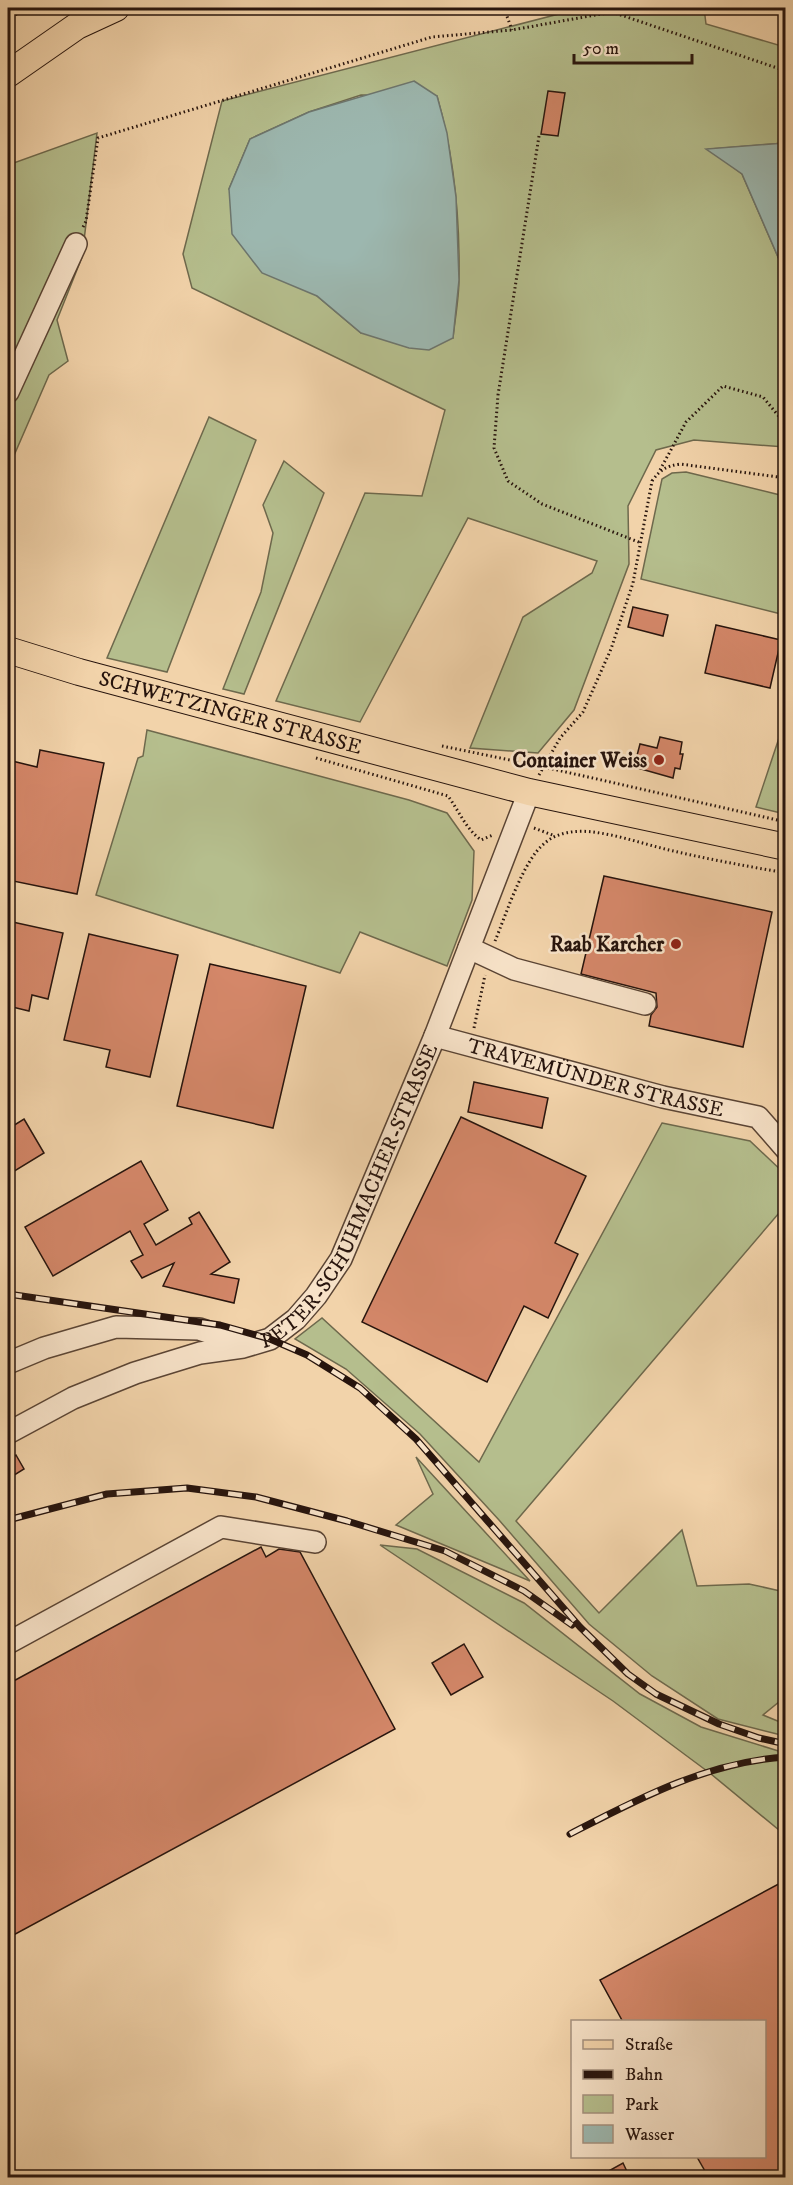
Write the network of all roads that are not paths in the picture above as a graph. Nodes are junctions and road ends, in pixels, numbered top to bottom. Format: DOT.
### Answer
graph roads {
  1 [pos="116,8"];
  2 [pos="8,74"];
  3 [pos="76,244"];
  4 [pos="8,392"];
  5 [pos="8,650"];
  6 [pos="529,792"];
  7 [pos="786,846"];
  8 [pos="468,948"];
  9 [pos="645,1004"];
  10 [pos="435,1036"];
  11 [pos="786,1149"];
  12 [pos="247,1346"];
  13 [pos="8,1363"];
  14 [pos="8,1433"];
  15 [pos="315,1542"];
  16 [pos="8,1643"];
  1 -- 2 [label="main road"];
  3 -- 4 [label="street"];
  5 -- 6 [label="main road, SCHWETZINGER STRASSE"];
  6 -- 7 [label="main road, SCHWETZINGER STRASSE"];
  6 -- 8 [label="street, PETER-SCHUHMACHER-STRASSE"];
  8 -- 9 [label="street"];
  8 -- 10 [label="street, PETER-SCHUHMACHER-STRASSE"];
  10 -- 11 [label="street, TRAVEMÜNDER STRASSE"];
  10 -- 12 [label="street, PETER-SCHUHMACHER-STRASSE"];
  12 -- 13 [label="street"];
  12 -- 14 [label="street, PETER-SCHUHMACHER-STRASSE"];
  15 -- 16 [label="street"];
}
